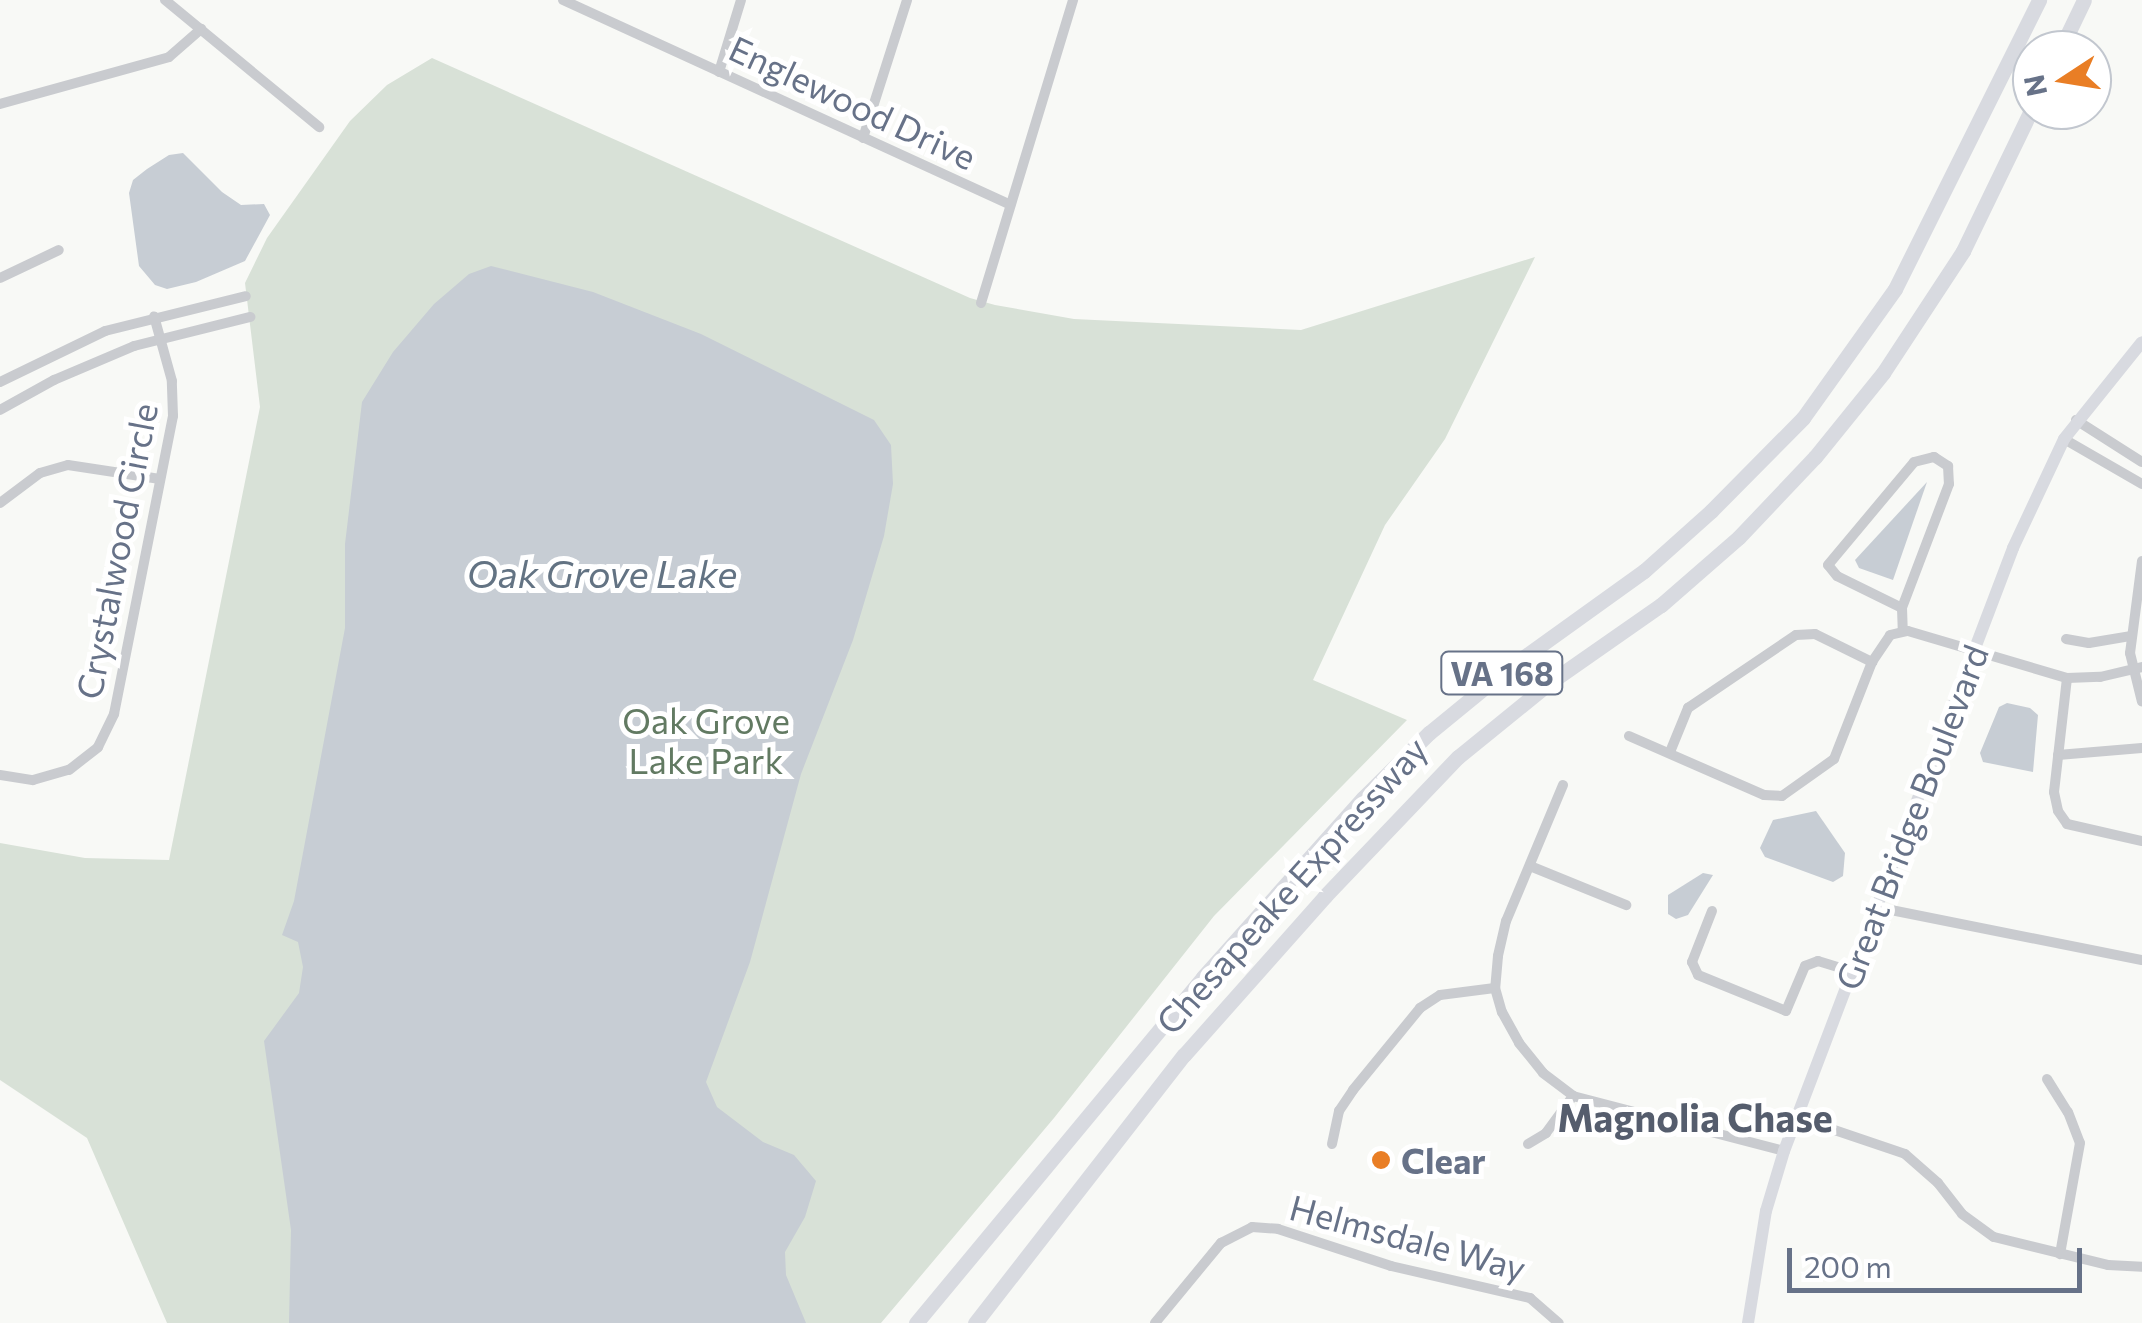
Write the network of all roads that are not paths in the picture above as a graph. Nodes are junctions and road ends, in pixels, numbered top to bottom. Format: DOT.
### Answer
graph roads {
  1 [pos="164,0"];
  2 [pos="564,0"];
  3 [pos="741,0"];
  4 [pos="907,0"];
  5 [pos="1072,0"];
  6 [pos="2040,0"];
  7 [pos="2084,0"];
  8 [pos="201,29"];
  9 [pos="2070,30"];
  10 [pos="719,72"];
  11 [pos="0,104"];
  12 [pos="319,127"];
  13 [pos="2021,130"];
  14 [pos="863,138"];
  15 [pos="1010,205"];
  16 [pos="59,250"];
  17 [pos="0,278"];
  18 [pos="246,296"];
  19 [pos="981,303"];
  20 [pos="154,316"];
  21 [pos="250,317"];
  22 [pos="160,338"];
  23 [pos="2142,342"];
  24 [pos="0,382"];
  25 [pos="0,410"];
  26 [pos="2076,420"];
  27 [pos="2064,439"];
  28 [pos="2142,462"];
  29 [pos="160,479"];
  30 [pos="2142,484"];
  31 [pos="0,503"];
  32 [pos="2142,561"];
  33 [pos="2141,578"];
  34 [pos="1902,608"];
  35 [pos="1903,631"];
  36 [pos="2130,636"];
  37 [pos="2066,639"];
  38 [pos="1975,651"];
  39 [pos="1872,662"];
  40 [pos="2137,669"];
  41 [pos="2067,678"];
  42 [pos="2142,702"];
  43 [pos="1629,736"];
  44 [pos="2142,748"];
  45 [pos="1670,752"];
  46 [pos="2058,756"];
  47 [pos="0,776"];
  48 [pos="1563,785"];
  49 [pos="2142,841"];
  50 [pos="1530,866"];
  51 [pos="1626,904"];
  52 [pos="1876,907"];
  53 [pos="1712,911"];
  54 [pos="2142,960"];
  55 [pos="1852,971"];
  56 [pos="1496,988"];
  57 [pos="2047,1079"];
  58 [pos="1574,1096"];
  59 [pos="1796,1117"];
  60 [pos="1332,1144"];
  61 [pos="1528,1144"];
  62 [pos="1784,1151"];
  63 [pos="2060,1254"];
  64 [pos="2142,1267"];
  65 [pos="916,1323"];
  66 [pos="975,1323"];
  67 [pos="1155,1323"];
  68 [pos="1559,1323"];
  69 [pos="1748,1323"];
  1 -- 8 [label="street"];
  2 -- 10 [label="street, Englewood Drive"];
  3 -- 10 [label="street"];
  4 -- 14 [label="street"];
  5 -- 15 [label="street"];
  6 -- 65 [label="highway, Chesapeake Expressway / VA 168"];
  7 -- 9 [label="highway"];
  8 -- 11 [label="street"];
  8 -- 12 [label="street"];
  10 -- 14 [label="street, Englewood Drive"];
  13 -- 66 [label="highway, Chesapeake Expressway / VA 168"];
  14 -- 15 [label="street, Englewood Drive"];
  15 -- 19 [label="street"];
  16 -- 17 [label="street"];
  18 -- 20 [label="street"];
  20 -- 22 [label="street, Crystalwood Circle"];
  20 -- 24 [label="street"];
  21 -- 22 [label="street"];
  22 -- 25 [label="street"];
  22 -- 29 [label="street, Crystalwood Circle"];
  23 -- 26 [label="main road, Great Bridge Boulevard"];
  26 -- 27 [label="main road, Great Bridge Boulevard"];
  26 -- 28 [label="street"];
  27 -- 30 [label="street"];
  27 -- 38 [label="main road, Great Bridge Boulevard"];
  29 -- 31 [label="street"];
  29 -- 47 [label="street, Crystalwood Circle"];
  32 -- 33 [label="street"];
  33 -- 36 [label="street"];
  34 -- 34 [label="street"];
  34 -- 35 [label="street"];
  35 -- 38 [label="street"];
  35 -- 39 [label="street"];
  36 -- 37 [label="street"];
  36 -- 40 [label="street"];
  38 -- 41 [label="street"];
  38 -- 52 [label="main road, Great Bridge Boulevard"];
  39 -- 45 [label="street"];
  39 -- 45 [label="street"];
  40 -- 41 [label="street"];
  40 -- 42 [label="street"];
  41 -- 46 [label="street"];
  43 -- 45 [label="street"];
  44 -- 46 [label="street"];
  46 -- 49 [label="street"];
  48 -- 50 [label="street"];
  50 -- 51 [label="street"];
  50 -- 56 [label="street"];
  52 -- 54 [label="street"];
  52 -- 55 [label="main road, Great Bridge Boulevard"];
  53 -- 55 [label="street"];
  55 -- 59 [label="main road, Great Bridge Boulevard"];
  56 -- 58 [label="street"];
  56 -- 60 [label="street"];
  57 -- 63 [label="street"];
  58 -- 61 [label="street"];
  58 -- 62 [label="street"];
  59 -- 62 [label="main road, Great Bridge Boulevard"];
  59 -- 63 [label="street"];
  62 -- 69 [label="main road, Great Bridge Boulevard"];
  63 -- 64 [label="street"];
  67 -- 68 [label="street, Helmsdale Way"];
}
